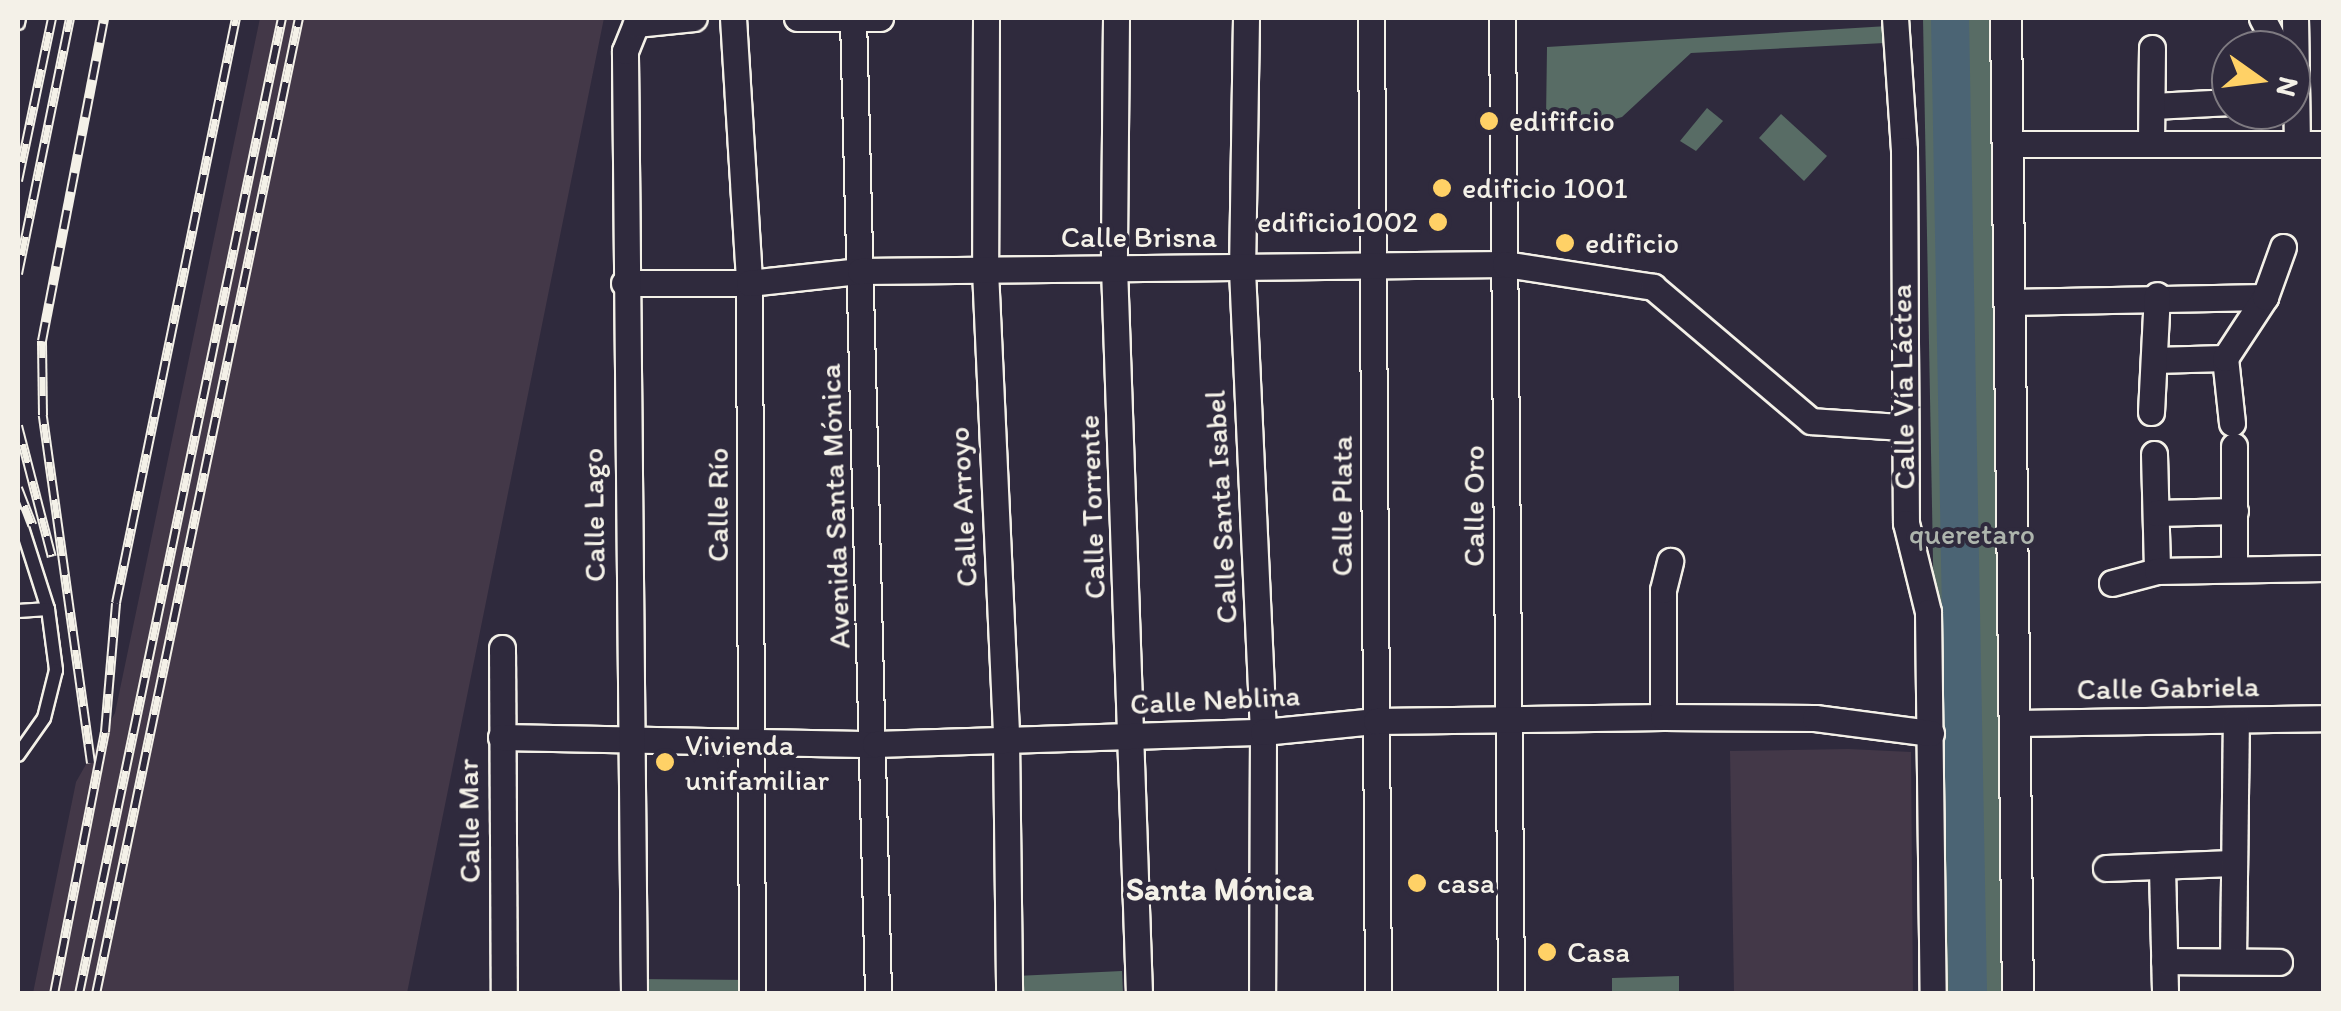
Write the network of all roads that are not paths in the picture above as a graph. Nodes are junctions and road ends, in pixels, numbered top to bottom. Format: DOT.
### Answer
graph roads {
  1 [pos="694,18"];
  2 [pos="733,18"];
  3 [pos="798,18"];
  4 [pos="880,18"];
  5 [pos="986,18"];
  6 [pos="1116,18"];
  7 [pos="1246,18"];
  8 [pos="1371,18"];
  9 [pos="1502,18"];
  10 [pos="1894,18"];
  11 [pos="2006,18"];
  12 [pos="853,19"];
  13 [pos="2152,48"];
  14 [pos="2211,103"];
  15 [pos="2153,106"];
  16 [pos="2295,130"];
  17 [pos="2151,143"];
  18 [pos="2011,144"];
  19 [pos="2296,144"];
  20 [pos="2324,144"];
  21 [pos="2283,246"];
  22 [pos="1505,264"];
  23 [pos="1114,267"];
  24 [pos="1373,268"];
  25 [pos="860,270"];
  26 [pos="985,270"];
  27 [pos="1242,270"];
  28 [pos="624,283"];
  29 [pos="749,284"];
  30 [pos="2157,295"];
  31 [pos="2264,297"];
  32 [pos="2009,302"];
  33 [pos="2225,358"];
  34 [pos="2154,360"];
  35 [pos="2151,412"];
  36 [pos="1902,427"];
  37 [pos="2154,454"];
  38 [pos="2235,511"];
  39 [pos="2156,513"];
  40 [pos="18,515"];
  41 [pos="1670,561"];
  42 [pos="2324,568"];
  43 [pos="2234,569"];
  44 [pos="2157,570"];
  45 [pos="2112,583"];
  46 [pos="48,608"];
  47 [pos="18,611"];
  48 [pos="502,648"];
  49 [pos="1662,717"];
  50 [pos="2324,718"];
  51 [pos="1376,720"];
  52 [pos="2236,720"];
  53 [pos="1508,721"];
  54 [pos="2014,723"];
  55 [pos="1264,732"];
  56 [pos="1931,733"];
  57 [pos="1134,737"];
  58 [pos="501,738"];
  59 [pos="1006,738"];
  60 [pos="628,739"];
  61 [pos="751,744"];
  62 [pos="876,744"];
  63 [pos="18,755"];
  64 [pos="2232,863"];
  65 [pos="2106,868"];
  66 [pos="2162,868"];
  67 [pos="2164,960"];
  68 [pos="2233,960"];
  69 [pos="2278,962"];
  70 [pos="504,994"];
  71 [pos="634,994"];
  72 [pos="752,994"];
  73 [pos="878,994"];
  74 [pos="1009,994"];
  75 [pos="1139,994"];
  76 [pos="1262,994"];
  77 [pos="1378,994"];
  78 [pos="1511,994"];
  79 [pos="1933,994"];
  80 [pos="2018,994"];
  81 [pos="2165,994"];
  1 -- 28 [label="street, Calle Lago"];
  2 -- 29 [label="street, Calle Río"];
  3 -- 12 [label="street"];
  4 -- 12 [label="street"];
  5 -- 26 [label="street, Calle Arroyo"];
  6 -- 23 [label="street, Calle Torrente"];
  7 -- 27 [label="street, Calle Santa Isabel"];
  8 -- 24 [label="street, Calle Plata"];
  9 -- 22 [label="street, Calle Oro"];
  10 -- 36 [label="street, Calle Vía Láctea"];
  11 -- 18 [label="street"];
  12 -- 25 [label="street, Avenida Santa Mónica"];
  13 -- 15 [label="street"];
  14 -- 15 [label="street"];
  15 -- 17 [label="street"];
  16 -- 19 [label="street"];
  17 -- 18 [label="street"];
  17 -- 19 [label="street"];
  18 -- 32 [label="street"];
  19 -- 20 [label="street"];
  21 -- 31 [label="street"];
  22 -- 24 [label="street, Calle Brisna"];
  22 -- 36 [label="street, Calle Brisna"];
  22 -- 53 [label="street, Calle Oro"];
  23 -- 26 [label="street, Calle Brisna"];
  23 -- 27 [label="street, Calle Brisna"];
  23 -- 57 [label="street, Calle Torrente"];
  24 -- 27 [label="street, Calle Brisna"];
  24 -- 51 [label="street, Calle Plata"];
  25 -- 26 [label="street, Calle Brisna"];
  25 -- 29 [label="street, Calle Brisna"];
  25 -- 62 [label="street, Avenida Santa Mónica"];
  26 -- 59 [label="street, Calle Arroyo"];
  27 -- 55 [label="street, Calle Santa Isabel"];
  28 -- 29 [label="street, Calle Brisna"];
  28 -- 60 [label="street, Calle Lago"];
  29 -- 61 [label="street, Calle Río"];
  30 -- 31 [label="street"];
  30 -- 32 [label="street"];
  30 -- 34 [label="street"];
  31 -- 33 [label="street"];
  32 -- 54 [label="street"];
  33 -- 34 [label="street"];
  33 -- 38 [label="street"];
  34 -- 35 [label="street"];
  36 -- 56 [label="street, Calle Vía Láctea"];
  37 -- 39 [label="street"];
  38 -- 39 [label="street"];
  38 -- 43 [label="street"];
  39 -- 44 [label="street"];
  40 -- 46 [label="lane"];
  41 -- 49 [label="street"];
  42 -- 43 [label="street"];
  43 -- 44 [label="street"];
  44 -- 45 [label="street"];
  46 -- 47 [label="lane"];
  46 -- 63 [label="lane"];
  48 -- 58 [label="street, Calle Mar"];
  49 -- 53 [label="street, Calle Neblina"];
  49 -- 56 [label="street, Calle Neblina"];
  50 -- 52 [label="street, Calle Gabriela"];
  51 -- 53 [label="street, Calle Neblina"];
  51 -- 55 [label="street, Calle Neblina"];
  51 -- 77 [label="street, Calle Plata"];
  52 -- 54 [label="street, Calle Gabriela"];
  52 -- 64 [label="street"];
  53 -- 78 [label="street, Calle Oro"];
  54 -- 80 [label="street"];
  55 -- 57 [label="street, Calle Neblina"];
  55 -- 76 [label="street, Calle Santa Isabel"];
  56 -- 79 [label="street, Calle Vía Láctea"];
  57 -- 59 [label="street, Calle Neblina"];
  57 -- 75 [label="street, Calle Torrente"];
  58 -- 60 [label="street, Calle Neblina"];
  58 -- 70 [label="street, Calle Mar"];
  59 -- 62 [label="street, Calle Neblina"];
  59 -- 74 [label="street, Calle Arroyo"];
  60 -- 61 [label="street, Calle Neblina"];
  60 -- 71 [label="street, Calle Lago"];
  61 -- 62 [label="street, Calle Neblina"];
  61 -- 72 [label="street, Calle Río"];
  62 -- 73 [label="street, Avenida Santa Mónica"];
  64 -- 66 [label="street"];
  64 -- 68 [label="street"];
  65 -- 66 [label="street"];
  66 -- 67 [label="street"];
  67 -- 68 [label="street"];
  67 -- 81 [label="street"];
  68 -- 69 [label="street"];
}
